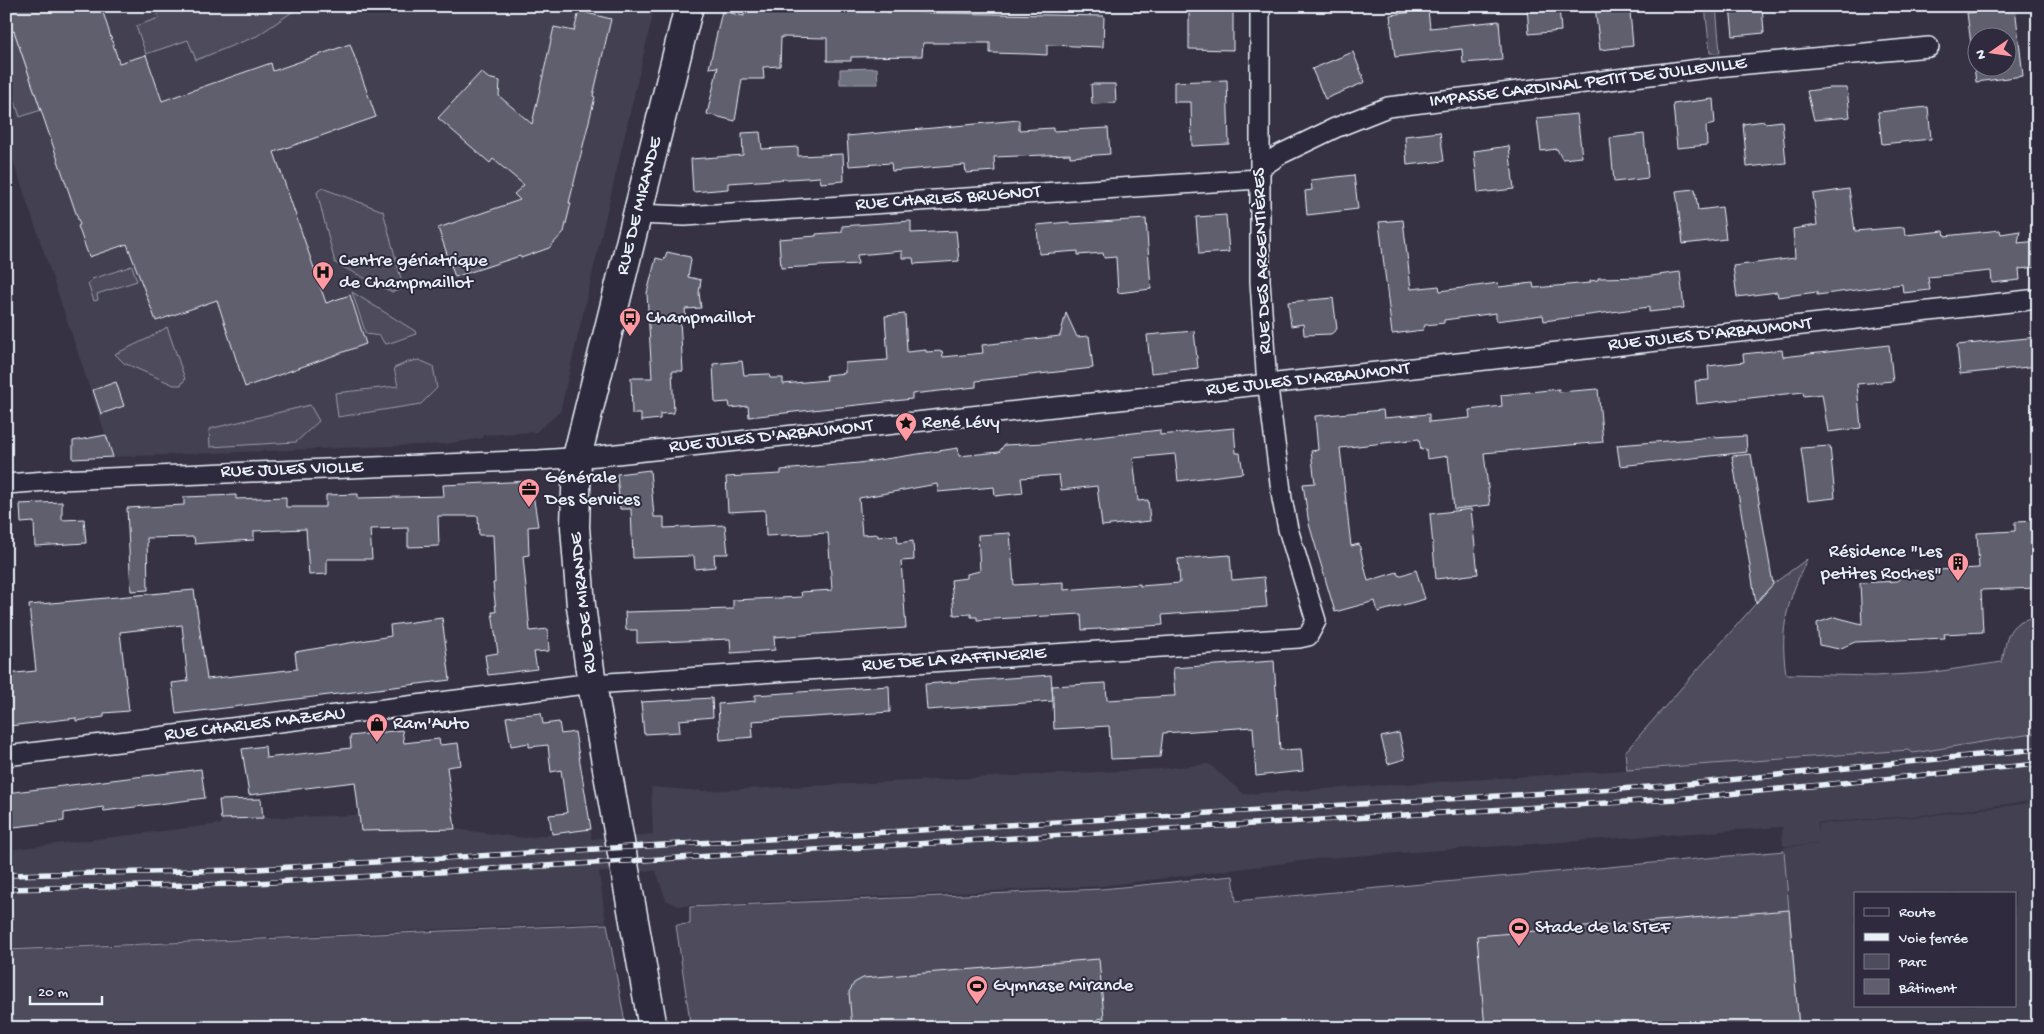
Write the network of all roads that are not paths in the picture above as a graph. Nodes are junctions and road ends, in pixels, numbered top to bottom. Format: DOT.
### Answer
graph roads {
  1 [pos="689,6"];
  2 [pos="1260,6"];
  3 [pos="1929,47"];
  4 [pos="1259,173"];
  5 [pos="637,214"];
  6 [pos="2038,299"];
  7 [pos="1268,384"];
  8 [pos="577,457"];
  9 [pos="6,484"];
  10 [pos="1312,630"];
  11 [pos="592,684"];
  12 [pos="6,756"];
  13 [pos="653,1028"];
  1 -- 5 [label="main road, RUE DE MIRANDE"];
  2 -- 4 [label="street, RUE DES ARGENTIÈRES"];
  3 -- 4 [label="street, IMPASSE CARDINAL PETIT DE JULLEVILLE"];
  4 -- 5 [label="street, RUE CHARLES BRUGNOT"];
  4 -- 7 [label="street, RUE DES ARGENTIÈRES"];
  5 -- 8 [label="main road, RUE DE MIRANDE"];
  6 -- 7 [label="street, RUE JULES D'ARBAUMONT"];
  7 -- 8 [label="street, RUE JULES D'ARBAUMONT"];
  7 -- 10 [label="street, RUE DES ARGENTIÈRES"];
  8 -- 9 [label="street, RUE JULES VIOLLE"];
  8 -- 11 [label="main road, RUE DE MIRANDE"];
  10 -- 11 [label="street, RUE DE LA RAFFINERIE"];
  11 -- 12 [label="street, RUE CHARLES MAZEAU"];
  11 -- 13 [label="main road, RUE DE MIRANDE"];
}
